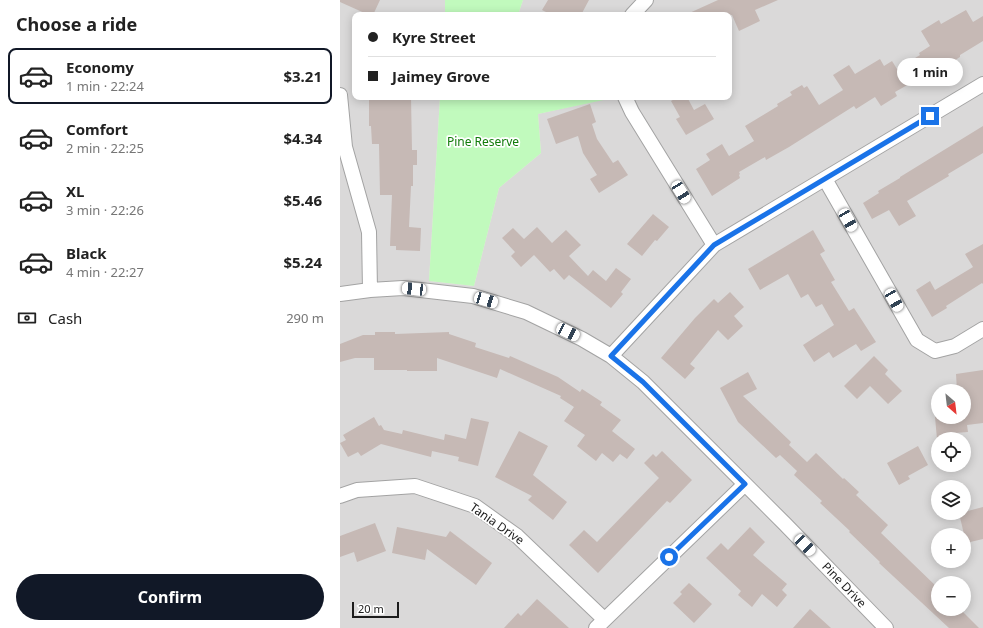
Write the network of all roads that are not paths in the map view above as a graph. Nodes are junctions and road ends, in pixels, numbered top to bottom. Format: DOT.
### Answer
graph roads {
  1 [pos="646,0"];
  2 [pos="635,12"];
  3 [pos="983,84"];
  4 [pos="340,95"];
  5 [pos="626,100"];
  6 [pos="825,179"];
  7 [pos="714,245"];
  8 [pos="370,290"];
  9 [pos="340,294"];
  10 [pos="983,329"];
  11 [pos="611,356"];
  12 [pos="745,484"];
  13 [pos="340,496"];
  14 [pos="600,624"];
  15 [pos="877,625"];
  1 -- 2 [label="street"];
  3 -- 6 [label="street"];
  4 -- 8 [label="street"];
  5 -- 7 [label="street"];
  6 -- 7 [label="street"];
  6 -- 10 [label="street"];
  7 -- 11 [label="street"];
  8 -- 9 [label="street, Pine Drive"];
  8 -- 11 [label="street, Pine Drive"];
  11 -- 12 [label="street, Pine Drive"];
  12 -- 14 [label="street"];
  12 -- 15 [label="street, Pine Drive"];
  13 -- 14 [label="street, Tania Drive"];
}
